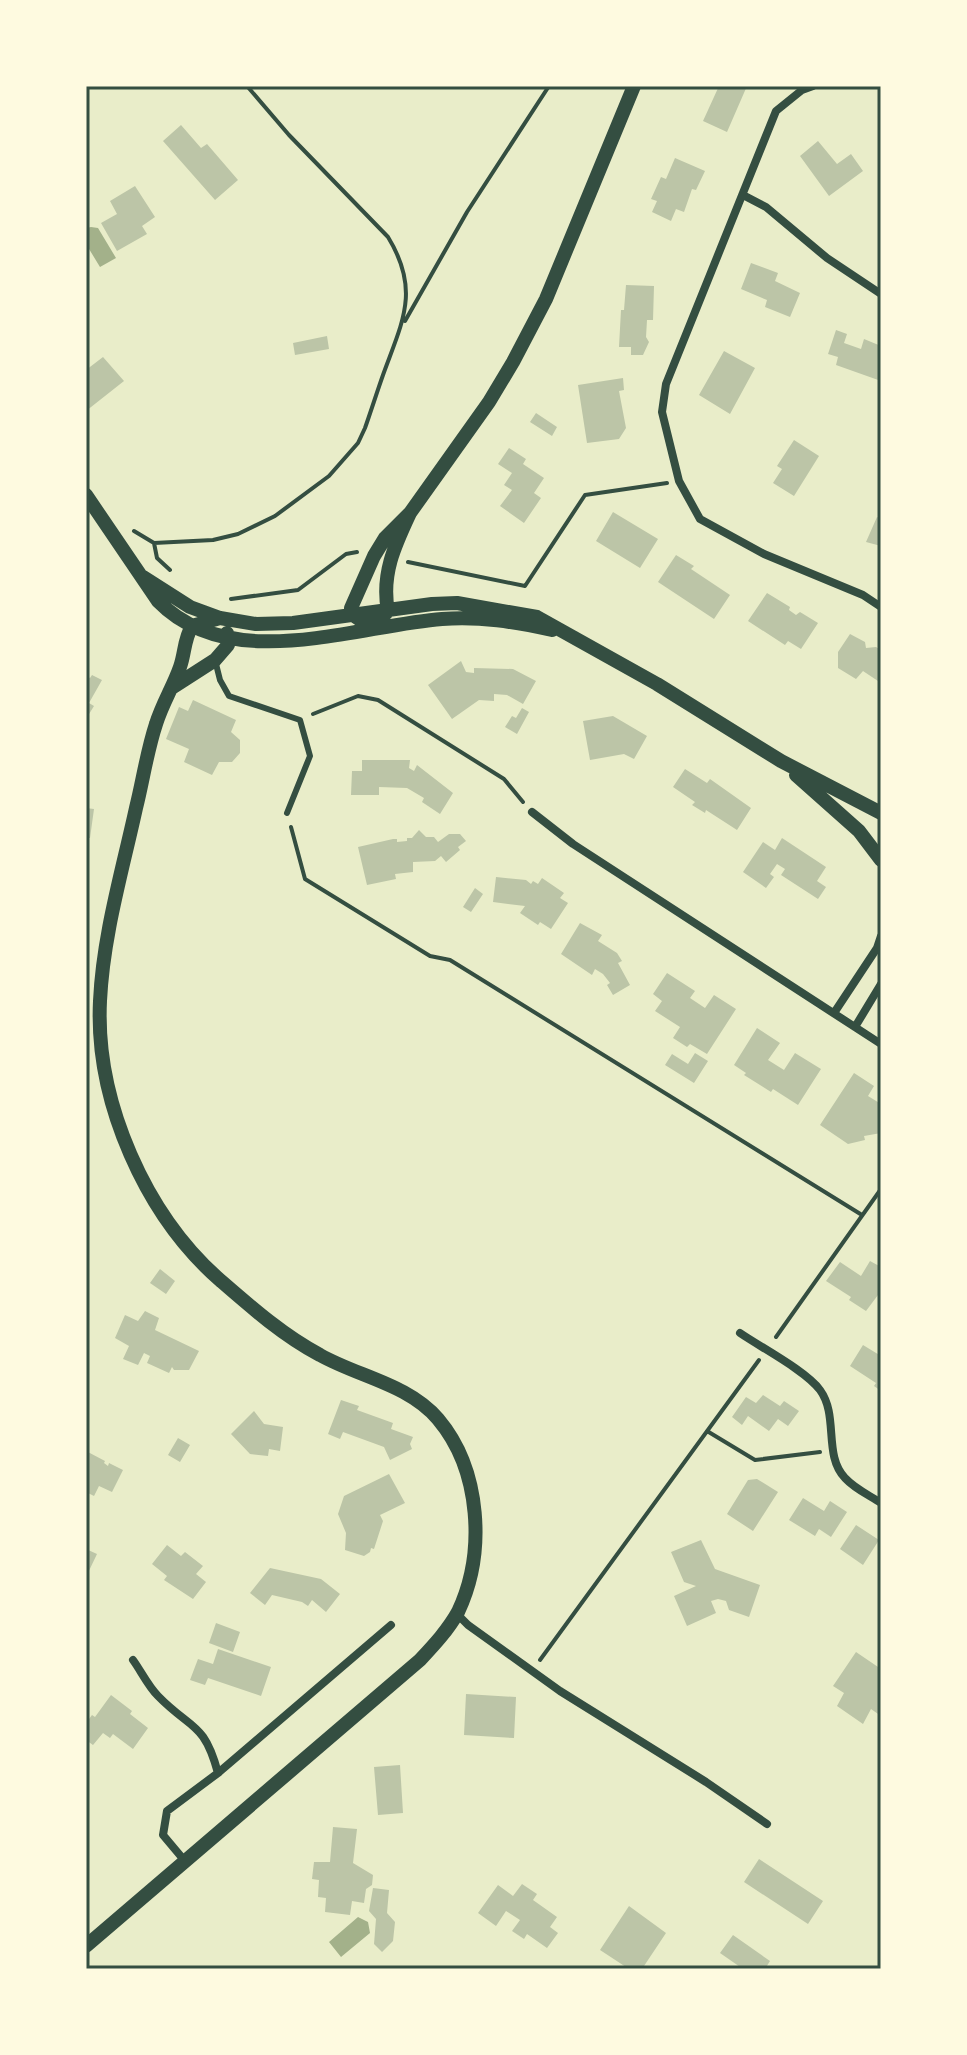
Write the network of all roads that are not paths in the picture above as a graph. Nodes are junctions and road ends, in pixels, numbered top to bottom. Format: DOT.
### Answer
graph roads {
  1 [pos="634,86"];
  2 [pos="813,86"];
  3 [pos="743,195"];
  4 [pos="881,294"];
  5 [pos="86,495"];
  6 [pos="410,513"];
  7 [pos="143,577"];
  8 [pos="881,607"];
  9 [pos="388,611"];
  10 [pos="353,615"];
  11 [pos="220,618"];
  12 [pos="192,626"];
  13 [pos="372,628"];
  14 [pos="562,632"];
  15 [pos="230,638"];
  16 [pos="215,660"];
  17 [pos="172,687"];
  18 [pos="781,761"];
  19 [pos="532,812"];
  20 [pos="287,813"];
  21 [pos="881,813"];
  22 [pos="881,860"];
  23 [pos="881,936"];
  24 [pos="881,984"];
  25 [pos="834,1013"];
  26 [pos="855,1027"];
  27 [pos="881,1044"];
  28 [pos="740,1333"];
  29 [pos="881,1503"];
  30 [pos="457,1613"];
  31 [pos="391,1625"];
  32 [pos="133,1660"];
  33 [pos="218,1773"];
  34 [pos="767,1824"];
  35 [pos="184,1860"];
  36 [pos="86,1946"];
  1 -- 6 [label="street"];
  2 -- 3 [label="street"];
  3 -- 4 [label="street"];
  3 -- 8 [label="street"];
  5 -- 7 [label="street"];
  6 -- 9 [label="street"];
  6 -- 10 [label="street"];
  7 -- 11 [label="street"];
  7 -- 12 [label="street"];
  9 -- 10 [label="street"];
  9 -- 13 [label="street"];
  9 -- 14 [label="street"];
  10 -- 11 [label="street"];
  10 -- 13 [label="street"];
  11 -- 12 [label="street"];
  11 -- 15 [label="street"];
  12 -- 15 [label="street"];
  12 -- 17 [label="street"];
  13 -- 14 [label="street"];
  13 -- 15 [label="street"];
  14 -- 18 [label="street"];
  15 -- 16 [label="street"];
  16 -- 17 [label="street"];
  16 -- 20 [label="lane"];
  17 -- 30 [label="street"];
  18 -- 21 [label="street"];
  18 -- 22 [label="street"];
  19 -- 25 [label="street"];
  23 -- 25 [label="street"];
  24 -- 26 [label="street"];
  25 -- 26 [label="street"];
  26 -- 27 [label="street"];
  28 -- 29 [label="street"];
  30 -- 34 [label="street"];
  30 -- 35 [label="street"];
  31 -- 33 [label="street"];
  32 -- 33 [label="street"];
  33 -- 35 [label="street"];
  35 -- 36 [label="street"];
}
